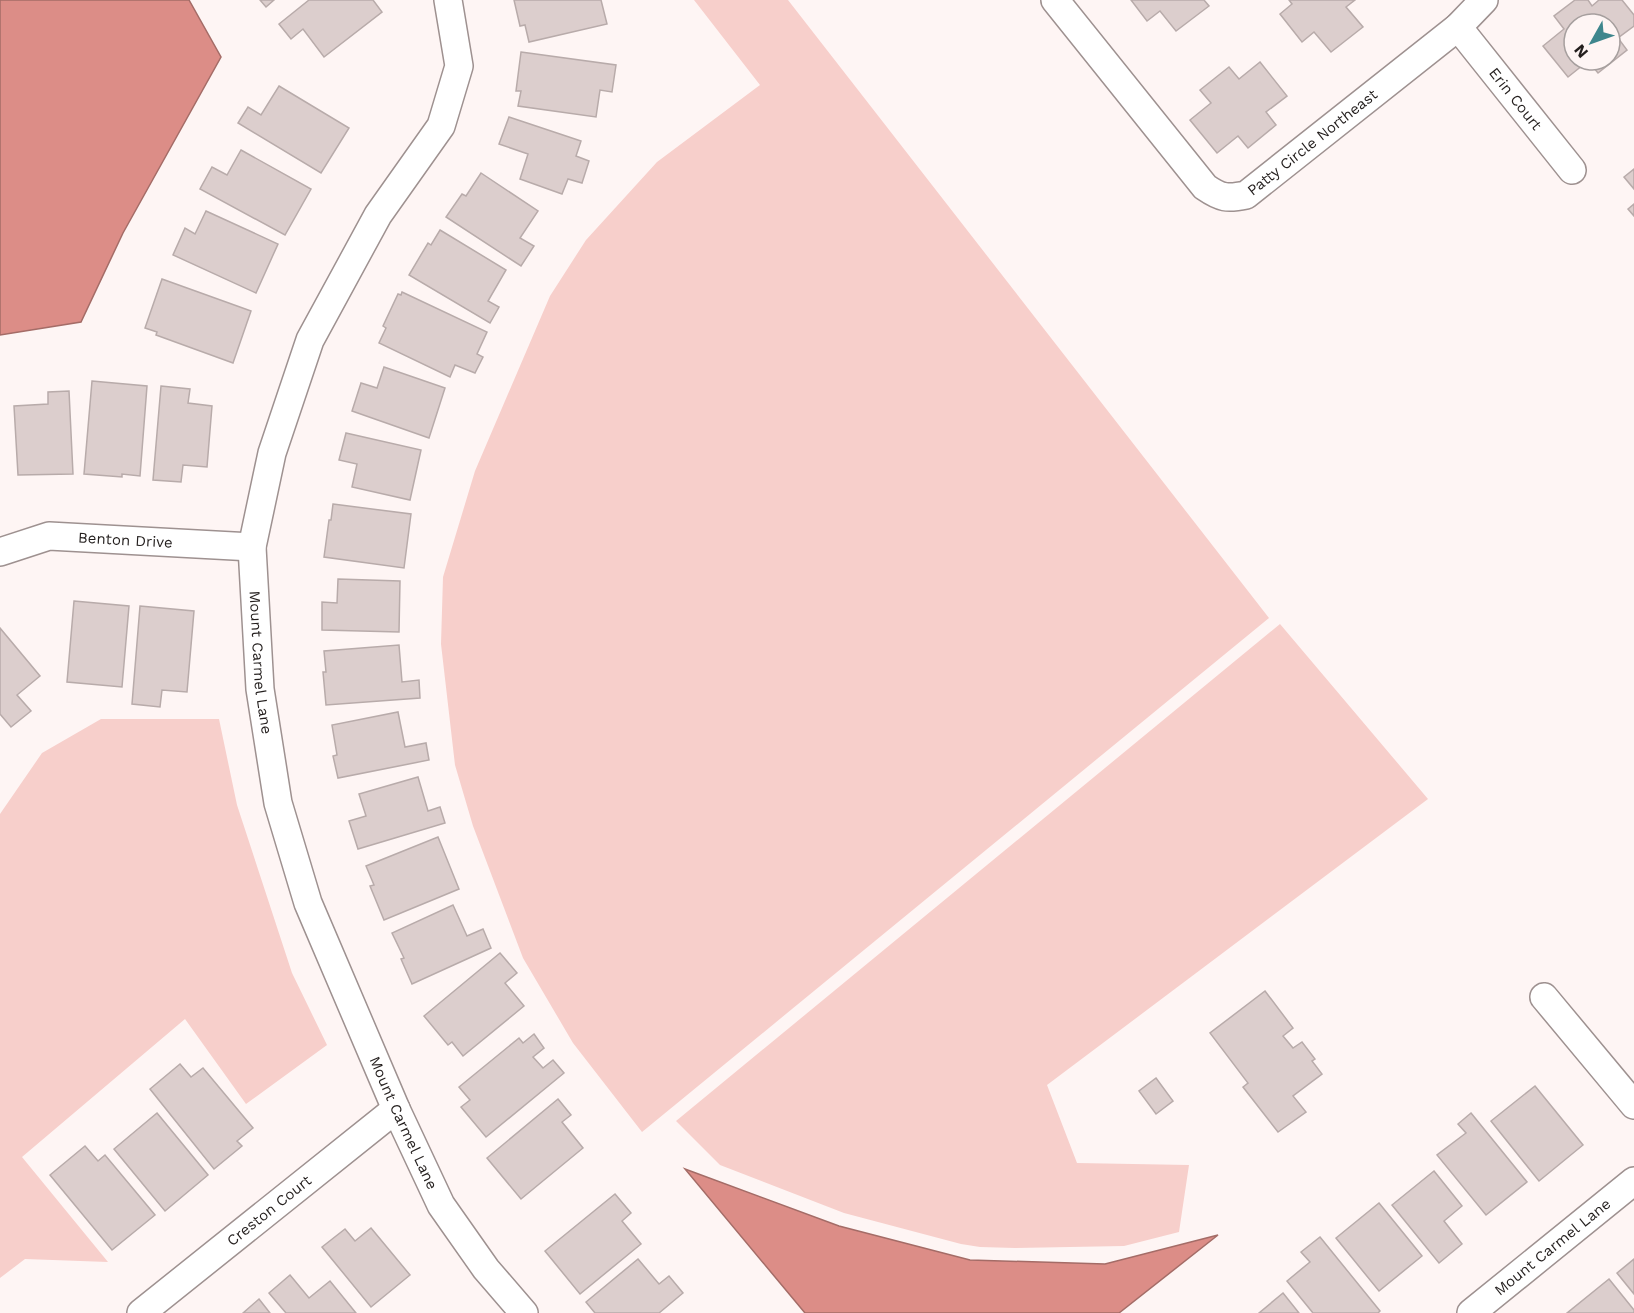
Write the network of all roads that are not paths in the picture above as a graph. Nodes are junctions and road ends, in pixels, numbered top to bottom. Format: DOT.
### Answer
graph roads {
  1 [pos="448,0"];
  2 [pos="1055,0"];
  3 [pos="1485,0"];
  4 [pos="1458,27"];
  5 [pos="1572,170"];
  6 [pos="252,547"];
  7 [pos="0,552"];
  8 [pos="1544,997"];
  9 [pos="1634,1105"];
  10 [pos="396,1109"];
  11 [pos="1634,1181"];
  12 [pos="141,1313"];
  13 [pos="524,1313"];
  14 [pos="1471,1313"];
  1 -- 6 [label="street, Mount Carmel Lane"];
  2 -- 4 [label="street, Patty Circle Northeast"];
  3 -- 4 [label="street, Patty Circle Northeast"];
  4 -- 5 [label="street, Erin Court"];
  6 -- 7 [label="street, Benton Drive"];
  6 -- 10 [label="street, Mount Carmel Lane"];
  8 -- 9 [label="street"];
  10 -- 12 [label="street, Creston Court"];
  10 -- 13 [label="street, Mount Carmel Lane"];
  11 -- 14 [label="street, Mount Carmel Lane"];
}
